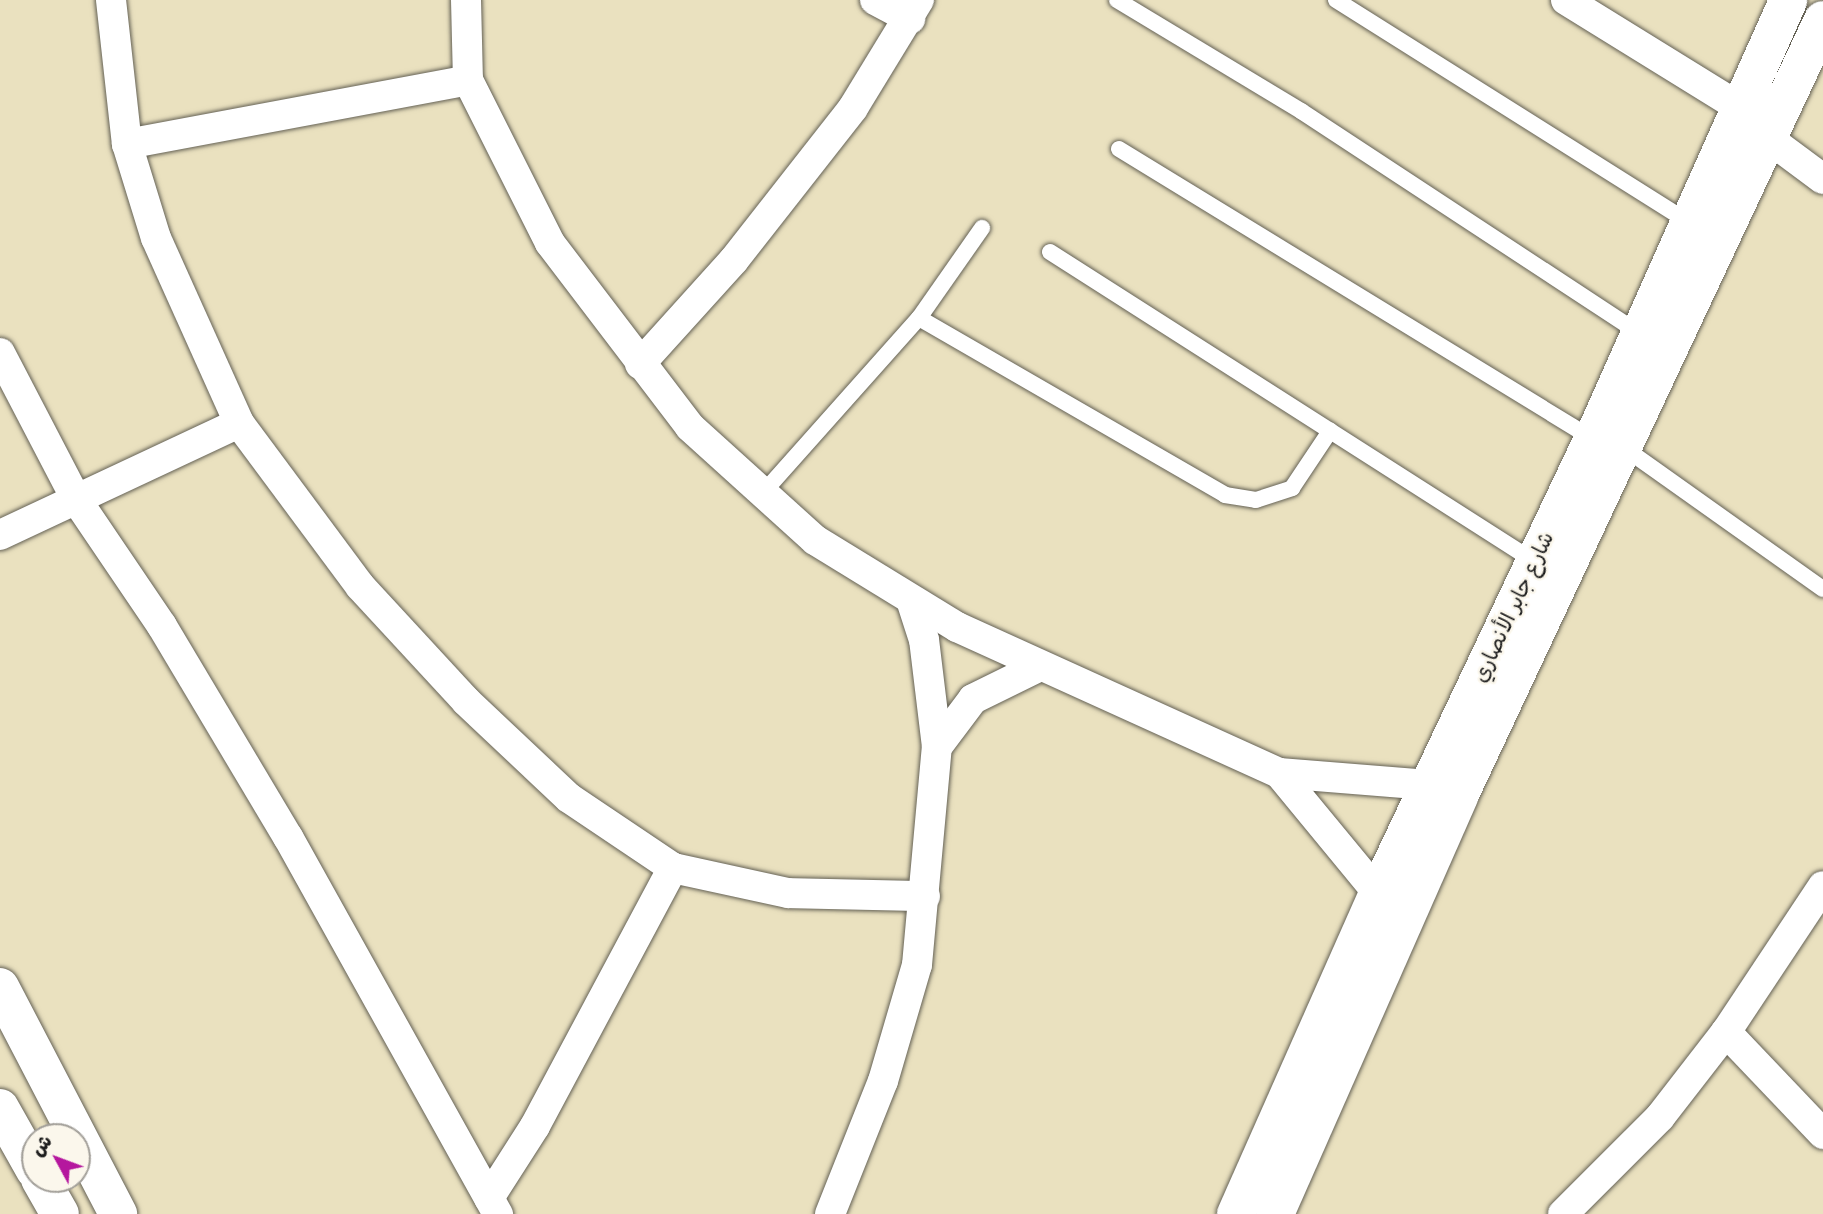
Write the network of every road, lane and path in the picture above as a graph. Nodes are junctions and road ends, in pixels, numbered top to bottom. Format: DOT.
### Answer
graph roads {
  1 [pos="111,0"];
  2 [pos="466,0"];
  3 [pos="875,0"];
  4 [pos="1116,0"];
  5 [pos="1336,0"];
  6 [pos="1566,0"];
  7 [pos="1788,0"];
  8 [pos="914,9"];
  9 [pos="1823,20"];
  10 [pos="468,80"];
  11 [pos="1739,107"];
  12 [pos="1765,136"];
  13 [pos="127,144"];
  14 [pos="1119,149"];
  15 [pos="1823,179"];
  16 [pos="1690,222"];
  17 [pos="982,228"];
  18 [pos="1050,252"];
  19 [pos="919,318"];
  20 [pos="1640,334"];
  21 [pos="0,353"];
  22 [pos="640,364"];
  23 [pos="239,423"];
  24 [pos="1329,431"];
  25 [pos="1608,443"];
  26 [pos="762,494"];
  27 [pos="76,499"];
  28 [pos="0,535"];
  29 [pos="1534,561"];
  30 [pos="1823,589"];
  31 [pos="912,602"];
  32 [pos="1038,667"];
  33 [pos="937,747"];
  34 [pos="1279,773"];
  35 [pos="1444,790"];
  36 [pos="673,868"];
  37 [pos="1823,886"];
  38 [pos="925,896"];
  39 [pos="1393,900"];
  40 [pos="0,987"];
  41 [pos="1726,1032"];
  42 [pos="11,1033"];
  43 [pos="0,1108"];
  44 [pos="1823,1134"];
  45 [pos="21,1145"];
  46 [pos="48,1193"];
  47 [pos="493,1206"];
  48 [pos="60,1214"];
  49 [pos="118,1214"];
  50 [pos="830,1214"];
  51 [pos="1236,1214"];
  52 [pos="1275,1214"];
  53 [pos="1563,1214"];
  1 -- 13 [label="street"];
  2 -- 10 [label="street"];
  3 -- 8 [label="street"];
  4 -- 20 [label="lane"];
  5 -- 16 [label="lane"];
  6 -- 11 [label="street"];
  7 -- 11 [label="main road, شارع جابر الأنصاري"];
  8 -- 22 [label="street"];
  9 -- 12 [label="main road, شارع جابر الأنصاري"];
  10 -- 13 [label="street"];
  10 -- 22 [label="street"];
  11 -- 16 [label="main road, شارع جابر الأنصاري"];
  12 -- 15 [label="street"];
  12 -- 25 [label="main road, شارع جابر الأنصاري"];
  13 -- 23 [label="street"];
  14 -- 25 [label="lane"];
  16 -- 20 [label="main road, شارع جابر الأنصاري"];
  17 -- 19 [label="lane"];
  18 -- 24 [label="lane"];
  19 -- 24 [label="lane"];
  19 -- 26 [label="lane"];
  20 -- 25 [label="main road, شارع جابر الأنصاري"];
  21 -- 27 [label="street"];
  22 -- 26 [label="street"];
  23 -- 27 [label="street"];
  23 -- 36 [label="street"];
  24 -- 29 [label="lane"];
  25 -- 29 [label="main road, شارع جابر الأنصاري"];
  25 -- 30 [label="lane"];
  25 -- 35 [label="main road, شارع جابر الأنصاري"];
  26 -- 31 [label="street"];
  27 -- 28 [label="street"];
  27 -- 47 [label="street"];
  29 -- 35 [label="main road, شارع جابر الأنصاري"];
  31 -- 32 [label="street"];
  31 -- 33 [label="street"];
  32 -- 33 [label="street"];
  32 -- 34 [label="street"];
  33 -- 38 [label="street"];
  34 -- 35 [label="street"];
  34 -- 39 [label="street"];
  35 -- 39 [label="main road, شارع جابر الأنصاري"];
  36 -- 38 [label="street"];
  36 -- 47 [label="street"];
  37 -- 41 [label="street"];
  38 -- 50 [label="street"];
  39 -- 51 [label="main road, شارع جابر الأنصاري"];
  39 -- 52 [label="main road, شارع جابر الأنصاري"];
  40 -- 42 [label="main road"];
  41 -- 44 [label="street"];
  41 -- 53 [label="street"];
  42 -- 49 [label="main road"];
  43 -- 45 [label="main road"];
  46 -- 48 [label="main road"];
}
